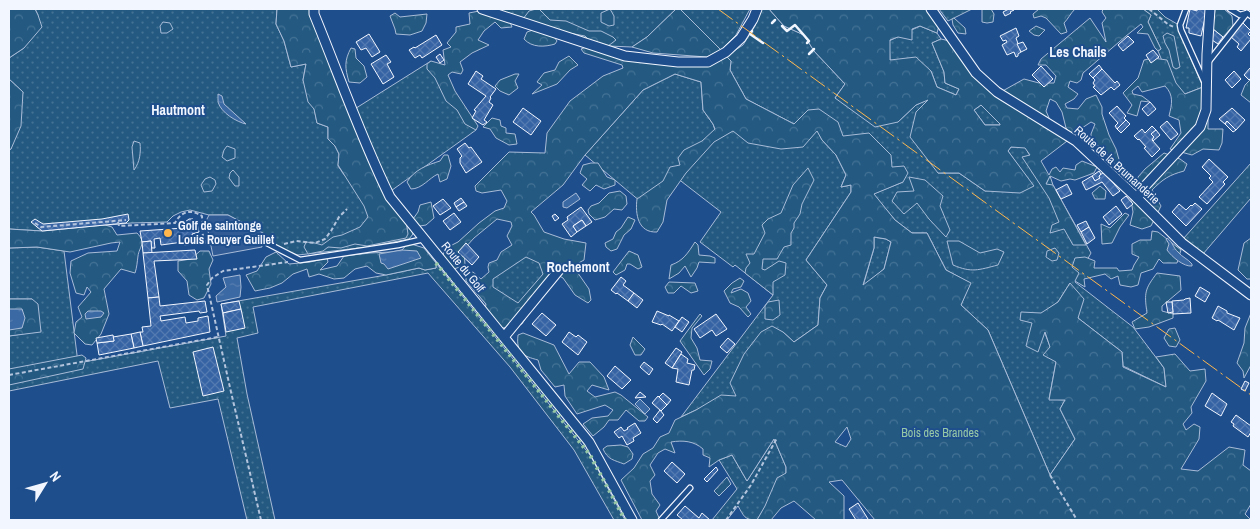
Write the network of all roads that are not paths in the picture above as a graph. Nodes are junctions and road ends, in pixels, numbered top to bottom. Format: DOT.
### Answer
graph roads {
  1 [pos="314,9"];
  2 [pos="482,9"];
  3 [pos="757,9"];
  4 [pos="932,9"];
  5 [pos="1186,9"];
  6 [pos="1210,9"];
  7 [pos="1230,9"];
  8 [pos="1249,15"];
  9 [pos="1207,62"];
  10 [pos="1206,84"];
  11 [pos="1136,198"];
  12 [pos="424,239"];
  13 [pos="261,240"];
  14 [pos="560,270"];
  15 [pos="1251,295"];
  16 [pos="504,337"];
  17 [pos="690,488"];
  18 [pos="632,520"];
  19 [pos="661,520"];
  1 -- 12 [label="street, Route du Golf"];
  2 -- 3 [label="street"];
  4 -- 11 [label="street, Route de la Brumanderie"];
  5 -- 10 [label="lane"];
  6 -- 9 [label="street"];
  7 -- 8 [label="lane"];
  8 -- 9 [label="lane"];
  9 -- 10 [label="street"];
  10 -- 11 [label="street"];
  11 -- 15 [label="street, Route de la Brumanderie"];
  12 -- 13 [label="lane"];
  12 -- 16 [label="street, Route du Golf"];
  14 -- 16 [label="street"];
  16 -- 18 [label="street, Route du Golf"];
  17 -- 19 [label="lane"];
}
